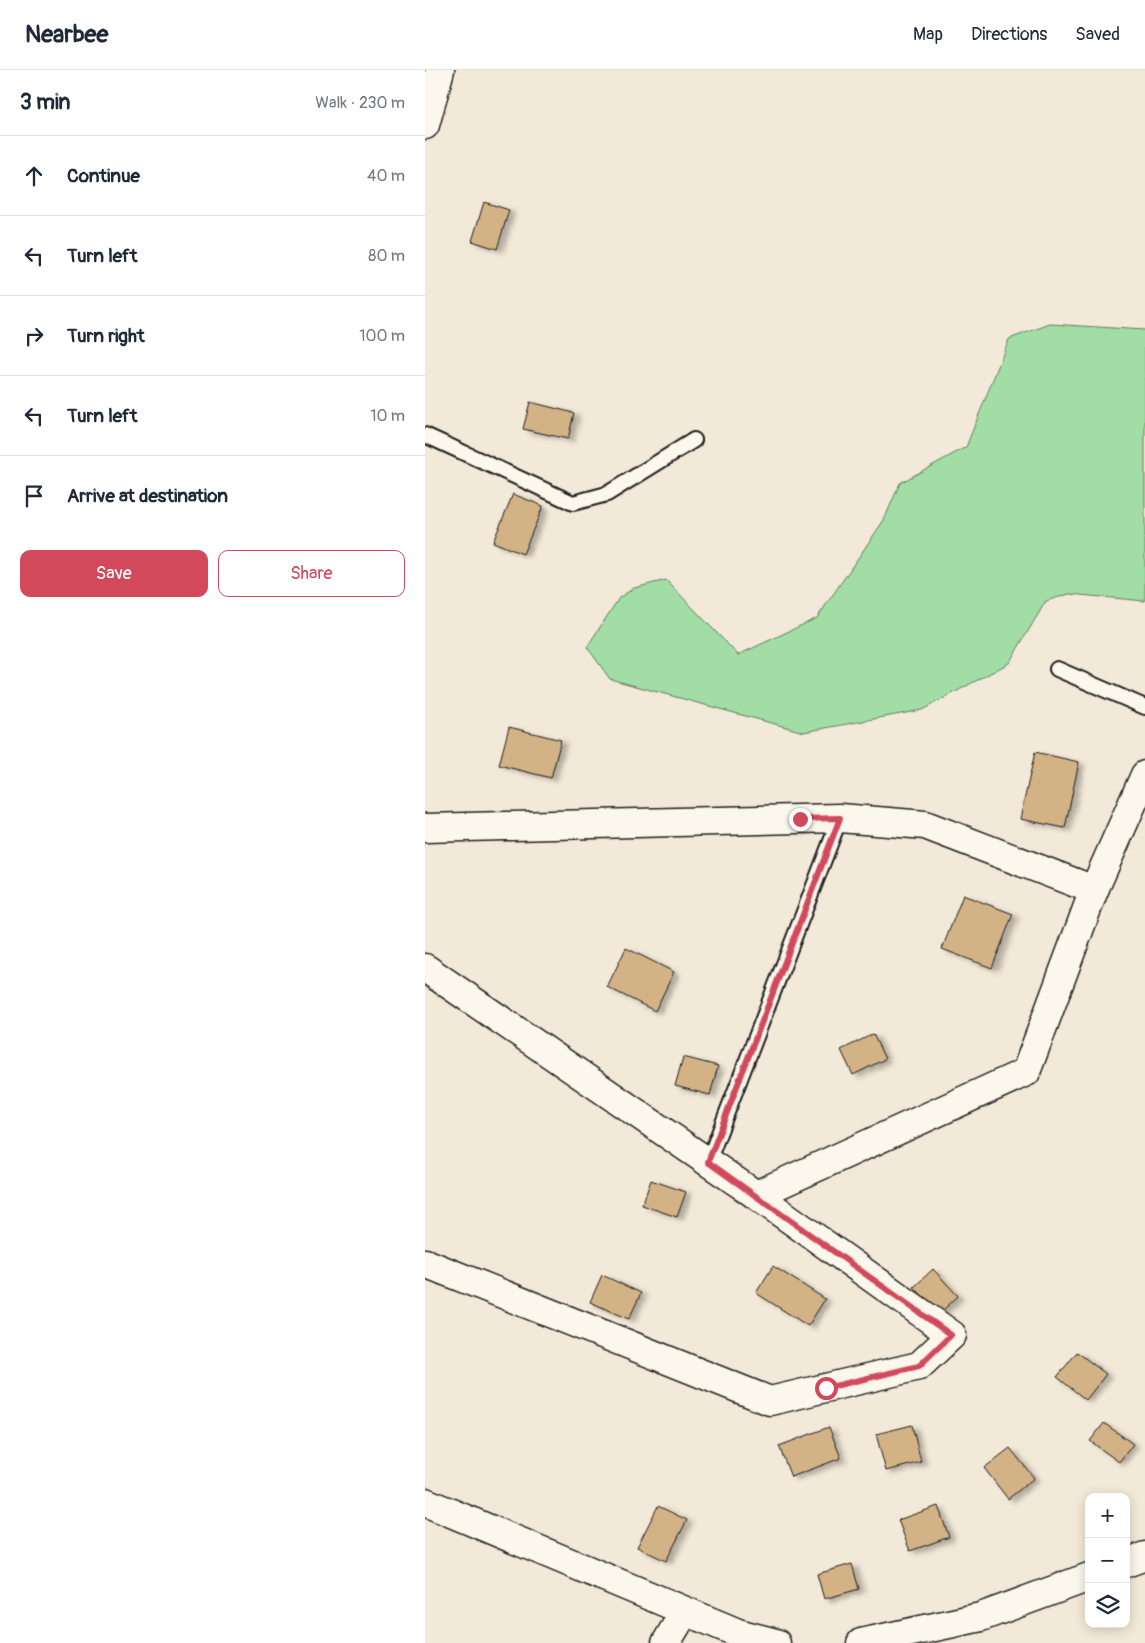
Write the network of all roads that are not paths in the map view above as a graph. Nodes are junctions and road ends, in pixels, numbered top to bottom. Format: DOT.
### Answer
graph roads {
  1 [pos="440,70"];
  2 [pos="425,124"];
  3 [pos="425,435"];
  4 [pos="694,440"];
  5 [pos="1057,669"];
  6 [pos="1145,707"];
  7 [pos="1145,775"];
  8 [pos="840,818"];
  9 [pos="425,828"];
  10 [pos="1094,890"];
  11 [pos="425,968"];
  12 [pos="708,1162"];
  13 [pos="756,1195"];
  14 [pos="425,1263"];
  15 [pos="425,1502"];
  16 [pos="1145,1556"];
  17 [pos="1130,1562"];
  18 [pos="1085,1578"];
  19 [pos="685,1611"];
  20 [pos="666,1643"];
  21 [pos="776,1643"];
  22 [pos="861,1643"];
  1 -- 2 [label="street"];
  3 -- 4 [label="lane"];
  5 -- 6 [label="lane"];
  7 -- 10 [label="street"];
  8 -- 9 [label="street"];
  8 -- 10 [label="street"];
  8 -- 12 [label="lane"];
  10 -- 13 [label="street"];
  11 -- 12 [label="street"];
  12 -- 13 [label="street"];
  13 -- 14 [label="street"];
  15 -- 19 [label="street"];
  16 -- 17 [label="street"];
  18 -- 22 [label="street"];
  19 -- 20 [label="street"];
  19 -- 21 [label="street"];
}
